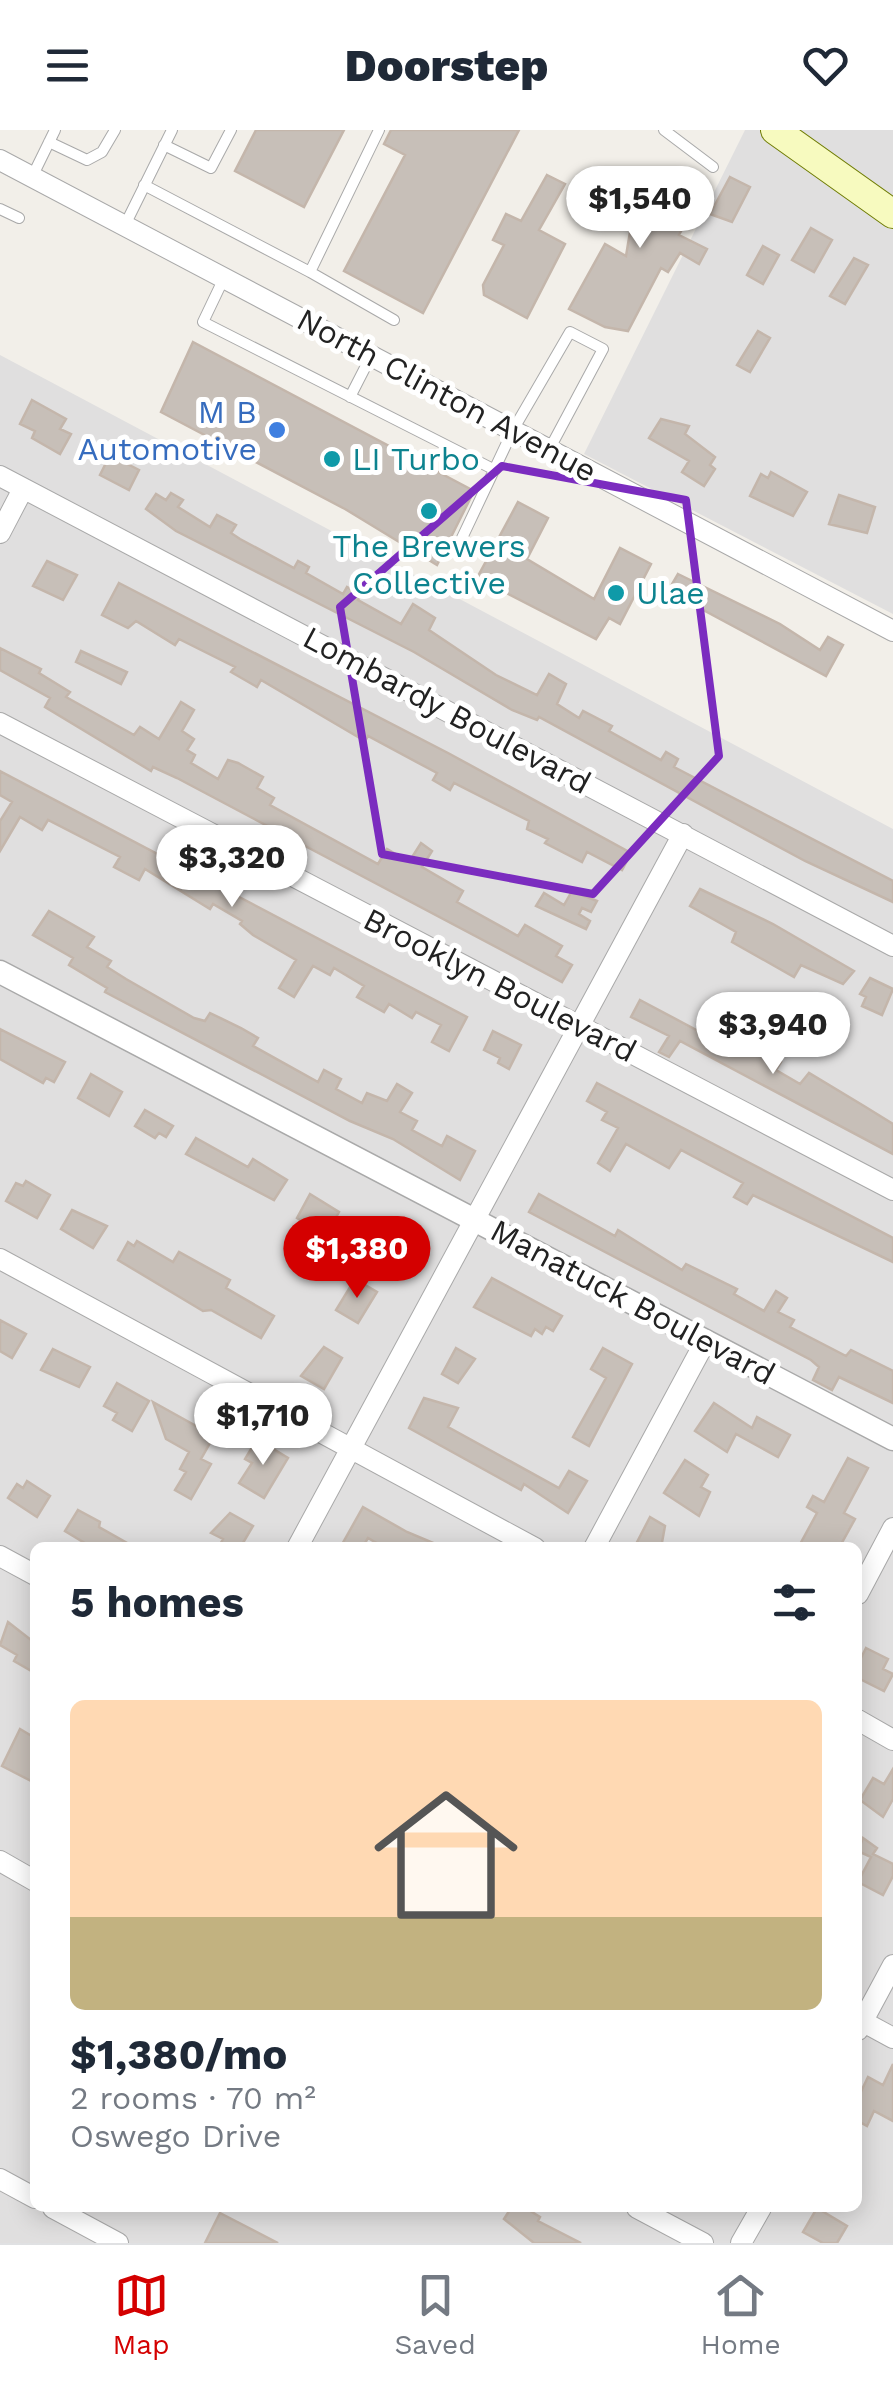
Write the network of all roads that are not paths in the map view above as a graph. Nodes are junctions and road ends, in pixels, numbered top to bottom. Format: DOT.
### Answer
graph roads {
  1 [pos="55,130"];
  2 [pos="115,130"];
  3 [pos="172,130"];
  4 [pos="231,130"];
  5 [pos="379,130"];
  6 [pos="664,130"];
  7 [pos="775,130"];
  8 [pos="49,142"];
  9 [pos="164,145"];
  10 [pos="0,160"];
  11 [pos="713,167"];
  12 [pos="32,176"];
  13 [pos="144,185"];
  14 [pos="0,208"];
  15 [pos="893,214"];
  16 [pos="19,218"];
  17 [pos="125,226"];
  18 [pos="310,272"];
  19 [pos="224,278"];
  20 [pos="394,320"];
  21 [pos="371,356"];
  22 [pos="350,397"];
  23 [pos="512,430"];
  24 [pos="549,450"];
  25 [pos="495,470"];
  26 [pos="0,476"];
  27 [pos="23,489"];
  28 [pos="0,533"];
  29 [pos="462,538"];
  30 [pos="893,632"];
  31 [pos="0,723"];
  32 [pos="683,834"];
  33 [pos="893,946"];
  34 [pos="0,972"];
  35 [pos="576,1026"];
  36 [pos="893,1190"];
  37 [pos="472,1218"];
  38 [pos="0,1258"];
  39 [pos="706,1340"];
  40 [pos="893,1439"];
  41 [pos="351,1447"];
  42 [pos="893,1528"];
  43 [pos="299,1542"];
  44 [pos="524,1542"];
  45 [pos="597,1542"];
  46 [pos="0,1556"];
  47 [pos="30,1571"];
  48 [pos="862,1586"];
  49 [pos="862,1722"];
  50 [pos="893,1740"];
  51 [pos="0,1862"];
  52 [pos="30,1878"];
  53 [pos="893,1964"];
  54 [pos="862,2018"];
  55 [pos="862,2024"];
  56 [pos="893,2038"];
  57 [pos="0,2179"];
  58 [pos="30,2195"];
  59 [pos="60,2212"];
  60 [pos="645,2212"];
  61 [pos="759,2212"];
  62 [pos="118,2243"];
  63 [pos="703,2243"];
  64 [pos="742,2243"];
  1 -- 8 [label="lane"];
  2 -- 8 [label="lane"];
  3 -- 9 [label="lane"];
  4 -- 9 [label="lane"];
  5 -- 18 [label="lane"];
  6 -- 11 [label="lane"];
  7 -- 15 [label="main road"];
  8 -- 12 [label="lane"];
  9 -- 13 [label="lane"];
  10 -- 12 [label="street, North Clinton Avenue"];
  12 -- 17 [label="street, North Clinton Avenue"];
  13 -- 17 [label="lane"];
  13 -- 18 [label="lane"];
  14 -- 16 [label="lane"];
  17 -- 19 [label="street, North Clinton Avenue"];
  18 -- 20 [label="lane"];
  19 -- 21 [label="street, North Clinton Avenue"];
  19 -- 22 [label="lane"];
  21 -- 22 [label="lane"];
  21 -- 23 [label="street, North Clinton Avenue"];
  22 -- 25 [label="lane"];
  23 -- 24 [label="street, North Clinton Avenue"];
  23 -- 24 [label="lane"];
  23 -- 25 [label="lane"];
  24 -- 30 [label="street, North Clinton Avenue"];
  25 -- 29 [label="lane"];
  26 -- 27 [label="street, Lombardy Boulevard"];
  27 -- 28 [label="street"];
  27 -- 32 [label="street, Lombardy Boulevard"];
  31 -- 35 [label="street, Brooklyn Boulevard"];
  32 -- 33 [label="street, Lombardy Boulevard"];
  32 -- 35 [label="street"];
  34 -- 37 [label="street, Manatuck Boulevard"];
  35 -- 36 [label="street, Brooklyn Boulevard"];
  35 -- 37 [label="street"];
  37 -- 39 [label="street, Manatuck Boulevard"];
  37 -- 41 [label="street"];
  38 -- 41 [label="street"];
  39 -- 40 [label="street, Manatuck Boulevard"];
  39 -- 45 [label="street"];
  41 -- 43 [label="street"];
  41 -- 44 [label="street"];
  42 -- 48 [label="street"];
  46 -- 47 [label="street"];
  49 -- 50 [label="street"];
  51 -- 52 [label="street"];
  53 -- 54 [label="street"];
  55 -- 56 [label="street"];
  57 -- 58 [label="street"];
  59 -- 62 [label="street"];
  60 -- 63 [label="street"];
  61 -- 64 [label="street"];
}
